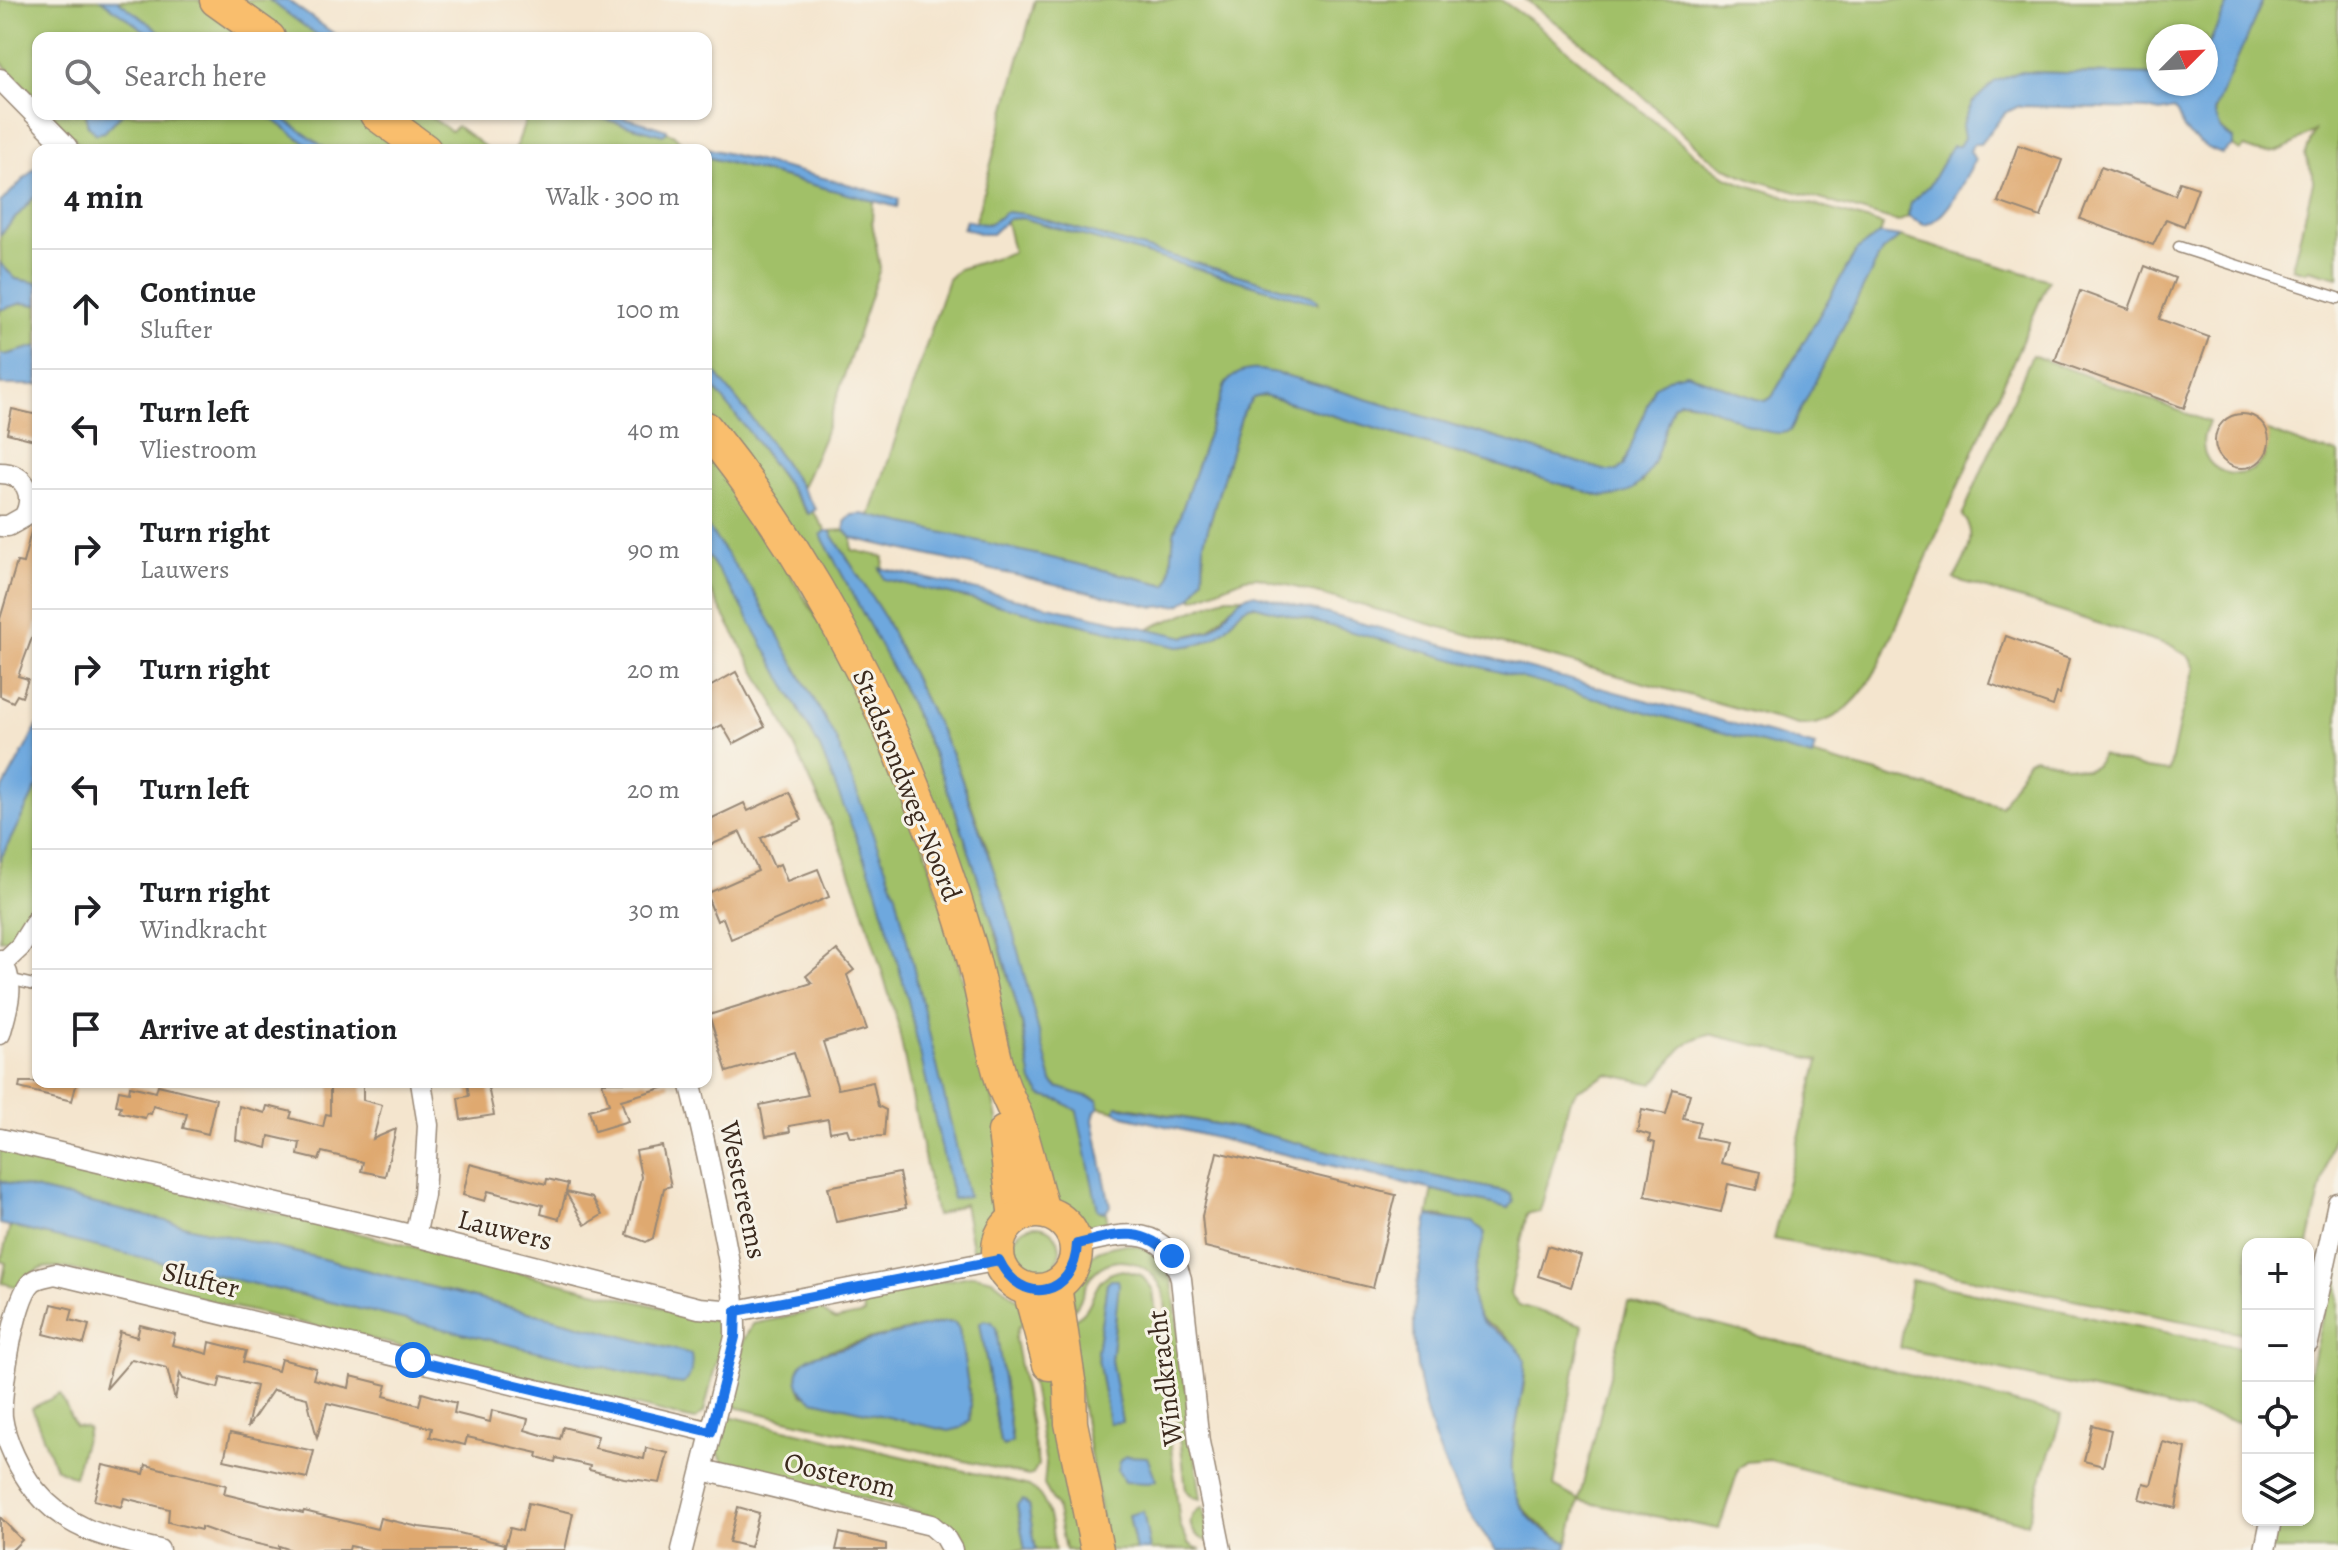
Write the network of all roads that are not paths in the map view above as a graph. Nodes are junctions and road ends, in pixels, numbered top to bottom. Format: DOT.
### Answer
graph roads {
  1 [pos="216,0"];
  2 [pos="261,32"];
  3 [pos="0,79"];
  4 [pos="32,111"];
  5 [pos="40,120"];
  6 [pos="384,120"];
  7 [pos="64,144"];
  8 [pos="417,144"];
  9 [pos="2179,247"];
  10 [pos="2338,298"];
  11 [pos="712,436"];
  12 [pos="0,473"];
  13 [pos="0,526"];
  14 [pos="32,928"];
  15 [pos="4,967"];
  16 [pos="32,983"];
  17 [pos="0,1034"];
  18 [pos="422,1088"];
  19 [pos="692,1088"];
  20 [pos="0,1139"];
  21 [pos="2338,1203"];
  22 [pos="1029,1215"];
  23 [pos="415,1236"];
  24 [pos="1077,1244"];
  25 [pos="999,1260"];
  26 [pos="1042,1288"];
  27 [pos="736,1311"];
  28 [pos="2314,1315"];
  29 [pos="711,1432"];
  30 [pos="703,1470"];
  31 [pos="2270,1526"];
  32 [pos="159,1550"];
  33 [pos="682,1550"];
  34 [pos="952,1550"];
  35 [pos="1097,1550"];
  36 [pos="1221,1550"];
  37 [pos="2265,1550"];
  1 -- 2 [label="main road"];
  3 -- 4 [label="street"];
  5 -- 7 [label="street"];
  6 -- 8 [label="main road"];
  9 -- 10 [label="lane"];
  11 -- 22 [label="main road, Stadsrondweg-Noord"];
  12 -- 13 [label="street"];
  14 -- 15 [label="street"];
  15 -- 16 [label="lane"];
  15 -- 17 [label="street"];
  18 -- 23 [label="street"];
  19 -- 27 [label="street, Westereems"];
  20 -- 23 [label="street, Lauwers"];
  21 -- 28 [label="street"];
  22 -- 24 [label="main road"];
  22 -- 25 [label="main road"];
  23 -- 27 [label="street, Lauwers"];
  24 -- 26 [label="main road"];
  24 -- 36 [label="street, Windkracht"];
  25 -- 26 [label="main road"];
  25 -- 27 [label="street, Lauwers"];
  26 -- 35 [label="main road"];
  27 -- 29 [label="street, Westereems"];
  29 -- 30 [label="street, Westereems"];
  29 -- 32 [label="street, Slufter"];
  30 -- 33 [label="street, Westereems"];
  30 -- 34 [label="street, Oosterom"];
  31 -- 37 [label="street"];
}
